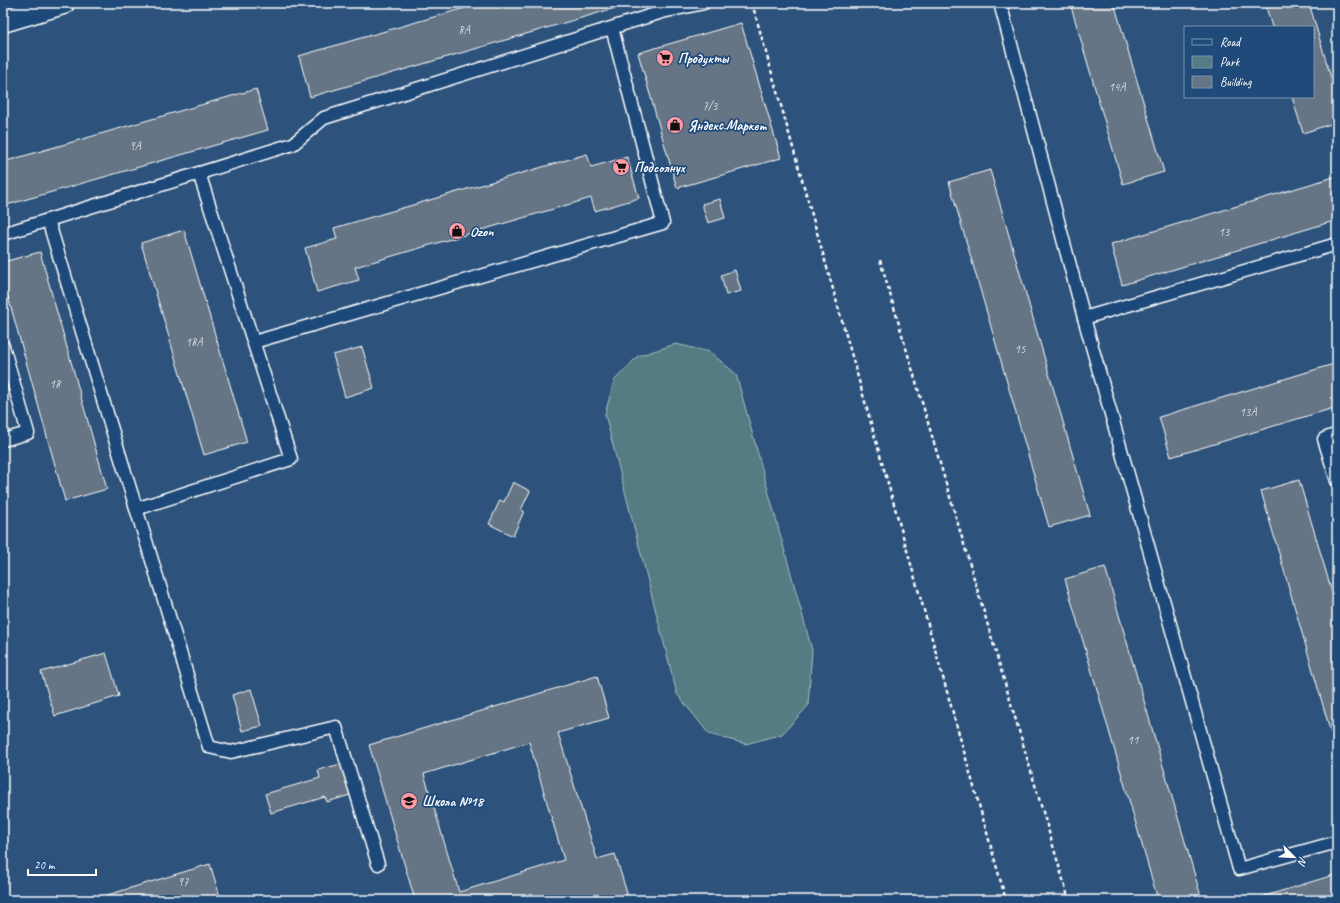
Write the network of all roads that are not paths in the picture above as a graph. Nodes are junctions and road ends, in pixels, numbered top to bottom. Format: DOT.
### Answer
graph roads {
  1 [pos="63,3"];
  2 [pos="704,3"];
  3 [pos="1000,3"];
  4 [pos="661,8"];
  5 [pos="3,20"];
  6 [pos="612,28"];
  7 [pos="199,173"];
  8 [pos="48,220"];
  9 [pos="3,234"];
  10 [pos="1337,244"];
  11 [pos="1084,318"];
  12 [pos="254,342"];
  13 [pos="3,346"];
  14 [pos="1337,434"];
  15 [pos="3,440"];
  16 [pos="1337,481"];
  17 [pos="136,508"];
  18 [pos="1337,842"];
  19 [pos="378,864"];
  1 -- 5 [label="street"];
  2 -- 4 [label="lane"];
  3 -- 11 [label="lane"];
  4 -- 6 [label="lane"];
  6 -- 7 [label="lane"];
  6 -- 12 [label="lane"];
  7 -- 8 [label="lane"];
  7 -- 12 [label="lane"];
  8 -- 9 [label="lane"];
  8 -- 17 [label="lane"];
  10 -- 11 [label="lane"];
  11 -- 18 [label="lane"];
  12 -- 17 [label="lane"];
  13 -- 15 [label="lane"];
  14 -- 16 [label="lane"];
  17 -- 19 [label="lane"];
}
